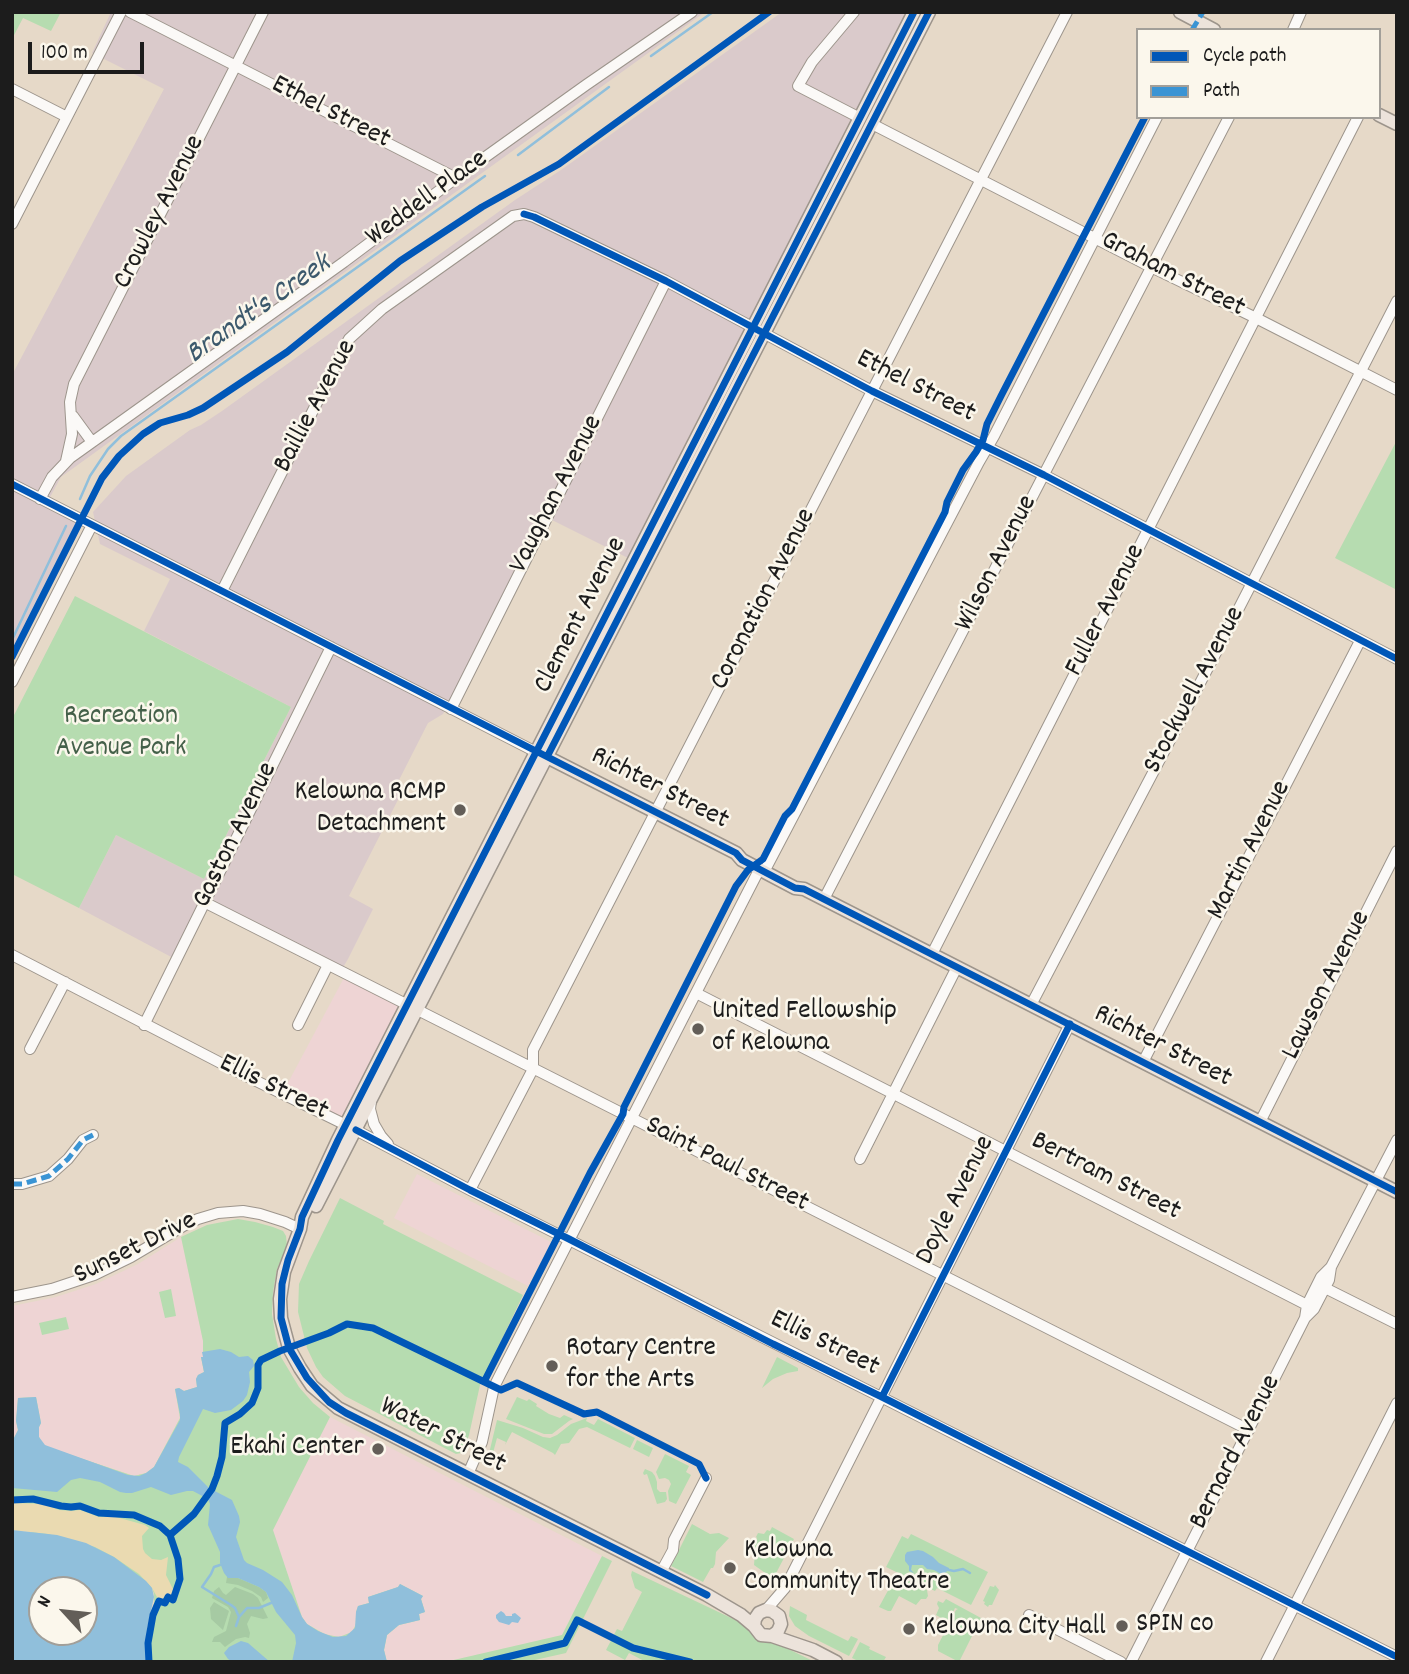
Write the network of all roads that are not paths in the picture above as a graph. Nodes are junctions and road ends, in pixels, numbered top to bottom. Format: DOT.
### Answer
graph roads {
  1 [pos="121,12"];
  2 [pos="130,12"];
  3 [pos="263,12"];
  4 [pos="692,12"];
  5 [pos="854,12"];
  6 [pos="929,12"];
  7 [pos="1067,12"];
  8 [pos="1180,12"];
  9 [pos="1301,12"];
  10 [pos="911,18"];
  11 [pos="1206,28"];
  12 [pos="1294,28"];
  13 [pos="236,66"];
  14 [pos="12,89"];
  15 [pos="1381,116"];
  16 [pos="67,117"];
  17 [pos="1156,119"];
  18 [pos="1228,119"];
  19 [pos="1357,119"];
  20 [pos="866,121"];
  21 [pos="1397,124"];
  22 [pos="456,178"];
  23 [pos="980,180"];
  24 [pos="524,214"];
  25 [pos="13,220"];
  26 [pos="1095,238"];
  27 [pos="1152,267"];
  28 [pos="666,281"];
  29 [pos="1397,302"];
  30 [pos="1256,318"];
  31 [pos="758,330"];
  32 [pos="1361,372"];
  33 [pos="1397,390"];
  34 [pos="872,391"];
  35 [pos="72,416"];
  36 [pos="92,442"];
  37 [pos="987,448"];
  38 [pos="66,461"];
  39 [pos="1044,475"];
  40 [pos="12,484"];
  41 [pos="40,499"];
  42 [pos="92,525"];
  43 [pos="1149,530"];
  44 [pos="1252,582"];
  45 [pos="222,592"];
  46 [pos="1360,641"];
  47 [pos="331,647"];
  48 [pos="1397,659"];
  49 [pos="12,682"];
  50 [pos="451,709"];
  51 [pos="541,755"];
  52 [pos="654,812"];
  53 [pos="1397,851"];
  54 [pos="764,869"];
  55 [pos="824,899"];
  56 [pos="204,902"];
  57 [pos="932,954"];
  58 [pos="12,955"];
  59 [pos="328,965"];
  60 [pos="957,967"];
  61 [pos="65,982"];
  62 [pos="696,993"];
  63 [pos="1031,1005"];
  64 [pos="412,1007"];
  65 [pos="298,1024"];
  66 [pos="1070,1024"];
  67 [pos="144,1025"];
  68 [pos="30,1049"];
  69 [pos="1143,1062"];
  70 [pos="533,1069"];
  71 [pos="892,1094"];
  72 [pos="371,1100"];
  73 [pos="632,1118"];
  74 [pos="1260,1122"];
  75 [pos="351,1127"];
  76 [pos="93,1135"];
  77 [pos="1397,1140"];
  78 [pos="393,1150"];
  79 [pos="1006,1151"];
  80 [pos="860,1159"];
  81 [pos="1376,1181"];
  82 [pos="12,1184"];
  83 [pos="470,1190"];
  84 [pos="1397,1192"];
  85 [pos="300,1230"];
  86 [pos="569,1239"];
  87 [pos="1331,1267"];
  88 [pos="943,1275"];
  89 [pos="1325,1288"];
  90 [pos="12,1297"];
  91 [pos="1307,1305"];
  92 [pos="1305,1318"];
  93 [pos="1397,1324"];
  94 [pos="881,1397"];
  95 [pos="1397,1403"];
  96 [pos="1249,1430"];
  97 [pos="468,1474"];
  98 [pos="706,1478"];
  99 [pos="1187,1551"];
  100 [pos="662,1572"];
  101 [pos="785,1588"];
  102 [pos="706,1595"];
  103 [pos="1294,1605"];
  104 [pos="762,1612"];
  105 [pos="1031,1617"];
  106 [pos="780,1620"];
  107 [pos="754,1626"];
  108 [pos="772,1636"];
  109 [pos="813,1650"];
  110 [pos="1396,1659"];
  111 [pos="836,1662"];
  112 [pos="1121,1662"];
  113 [pos="1131,1662"];
  114 [pos="1266,1662"];
  1 -- 16 [label="street"];
  2 -- 13 [label="street, Ethel Street"];
  3 -- 13 [label="street, Crowley Avenue"];
  4 -- 22 [label="street, Weddell Place"];
  5 -- 20 [label="street, Graham Street"];
  6 -- 20 [label="main road, Clement Avenue"];
  7 -- 23 [label="street, Coronation Avenue"];
  8 -- 11 [label="main road"];
  9 -- 12 [label="street"];
  10 -- 20 [label="main road, Clement Avenue"];
  13 -- 22 [label="street, Ethel Street"];
  13 -- 35 [label="street, Crowley Avenue"];
  14 -- 16 [label="street"];
  15 -- 21 [label="main road"];
  16 -- 25 [label="street"];
  17 -- 26 [label="street"];
  18 -- 27 [label="street, Wilson Avenue"];
  19 -- 30 [label="street, Fuller Avenue"];
  20 -- 23 [label="street, Graham Street"];
  20 -- 31 [label="main road, Clement Avenue"];
  22 -- 36 [label="street, Weddell Place"];
  23 -- 26 [label="street, Graham Street"];
  23 -- 34 [label="street, Coronation Avenue"];
  24 -- 28 [label="street, Ethel Street"];
  24 -- 45 [label="street, Baillie Avenue"];
  26 -- 27 [label="street, Graham Street"];
  26 -- 37 [label="street"];
  27 -- 30 [label="street, Graham Street"];
  27 -- 39 [label="street, Wilson Avenue"];
  28 -- 31 [label="street, Ethel Street"];
  28 -- 50 [label="street, Vaughan Avenue"];
  29 -- 32 [label="street, Stockwell Avenue"];
  30 -- 32 [label="street, Graham Street"];
  30 -- 43 [label="street, Fuller Avenue"];
  31 -- 34 [label="street, Ethel Street"];
  31 -- 51 [label="main road, Clement Avenue"];
  32 -- 33 [label="street, Graham Street"];
  32 -- 44 [label="street, Stockwell Avenue"];
  34 -- 37 [label="street, Ethel Street"];
  34 -- 52 [label="street, Coronation Avenue"];
  35 -- 36 [label="street"];
  35 -- 38 [label="street, Crowley Avenue"];
  36 -- 38 [label="street, Weddell Place"];
  37 -- 39 [label="street, Ethel Street"];
  37 -- 54 [label="street"];
  38 -- 41 [label="street, Weddell Place"];
  39 -- 43 [label="street, Ethel Street"];
  39 -- 55 [label="street, Wilson Avenue"];
  40 -- 41 [label="street, Richter Street"];
  41 -- 42 [label="street, Richter Street"];
  42 -- 45 [label="street, Richter Street"];
  42 -- 49 [label="street"];
  43 -- 44 [label="street, Ethel Street"];
  43 -- 57 [label="street, Fuller Avenue"];
  44 -- 46 [label="street, Ethel Street"];
  44 -- 63 [label="street, Stockwell Avenue"];
  45 -- 47 [label="street, Richter Street"];
  46 -- 48 [label="street, Ethel Street"];
  46 -- 69 [label="street, Martin Avenue"];
  47 -- 50 [label="street, Richter Street"];
  47 -- 56 [label="street, Gaston Avenue"];
  50 -- 51 [label="street, Richter Street"];
  51 -- 52 [label="main road, Richter Street"];
  51 -- 64 [label="main road, Clement Avenue"];
  52 -- 54 [label="main road, Richter Street"];
  52 -- 70 [label="street, Coronation Avenue"];
  53 -- 74 [label="street, Lawson Avenue"];
  54 -- 55 [label="main road, Richter Street"];
  54 -- 62 [label="street"];
  55 -- 57 [label="main road, Richter Street"];
  56 -- 59 [label="street, Saint Paul Street"];
  56 -- 67 [label="street, Gaston Avenue"];
  57 -- 60 [label="main road, Richter Street"];
  58 -- 61 [label="street, Ellis Street"];
  59 -- 64 [label="street, Saint Paul Street"];
  59 -- 65 [label="street"];
  60 -- 63 [label="main road, Richter Street"];
  60 -- 71 [label="street"];
  61 -- 67 [label="street, Ellis Street"];
  61 -- 68 [label="street"];
  62 -- 71 [label="street, Bertram Street"];
  62 -- 73 [label="street"];
  63 -- 66 [label="main road, Richter Street"];
  64 -- 70 [label="street, Saint Paul Street"];
  64 -- 72 [label="main road, Clement Avenue"];
  64 -- 75 [label="main road, Clement Avenue"];
  66 -- 69 [label="main road, Richter Street"];
  66 -- 79 [label="street, Doyle Avenue"];
  67 -- 75 [label="street, Ellis Street"];
  69 -- 74 [label="main road, Richter Street"];
  70 -- 73 [label="street, Saint Paul Street"];
  70 -- 83 [label="street, Coronation Avenue"];
  71 -- 79 [label="street, Bertram Street"];
  71 -- 80 [label="street"];
  72 -- 75 [label="main road, Clement Avenue"];
  72 -- 78 [label="street"];
  73 -- 86 [label="street"];
  73 -- 88 [label="street, Saint Paul Street"];
  74 -- 81 [label="main road, Richter Street"];
  75 -- 78 [label="street, Ellis Street"];
  75 -- 85 [label="main road, Clement Avenue"];
  76 -- 82 [label="street"];
  77 -- 81 [label="street, Bernard Avenue"];
  78 -- 83 [label="street, Ellis Street"];
  79 -- 88 [label="street, Doyle Avenue"];
  79 -- 91 [label="street, Bertram Street"];
  81 -- 84 [label="main road, Richter Street"];
  81 -- 87 [label="street, Bernard Avenue"];
  83 -- 86 [label="street, Ellis Street"];
  85 -- 90 [label="street, Sunset Drive"];
  85 -- 97 [label="main road, Water Street"];
  86 -- 94 [label="street, Ellis Street"];
  86 -- 97 [label="street"];
  87 -- 89 [label="street, Bernard Avenue"];
  87 -- 91 [label="street, Bernard Avenue"];
  88 -- 94 [label="street, Doyle Avenue"];
  88 -- 96 [label="street, Saint Paul Street"];
  89 -- 92 [label="street, Bernard Avenue"];
  89 -- 93 [label="street"];
  91 -- 92 [label="street, Bernard Avenue"];
  92 -- 96 [label="street, Bernard Avenue"];
  94 -- 99 [label="street, Ellis Street"];
  94 -- 101 [label="street, Doyle Avenue"];
  95 -- 103 [label="street"];
  96 -- 99 [label="street, Bernard Avenue"];
  97 -- 100 [label="main road, Water Street"];
  98 -- 100 [label="street"];
  99 -- 103 [label="street, Ellis Street"];
  99 -- 113 [label="street, Bernard Avenue"];
  100 -- 102 [label="main road, Water Street"];
  101 -- 104 [label="street, Doyle Avenue"];
  101 -- 106 [label="street, Doyle Avenue"];
  102 -- 104 [label="main road, Water Street"];
  102 -- 107 [label="main road, Water Street"];
  103 -- 110 [label="street, Ellis Street"];
  103 -- 114 [label="street"];
  104 -- 106 [label="main road"];
  104 -- 107 [label="main road"];
  105 -- 112 [label="street"];
  106 -- 108 [label="main road"];
  106 -- 109 [label="main road"];
  107 -- 108 [label="main road"];
  108 -- 109 [label="main road"];
  109 -- 111 [label="main road"];
}
